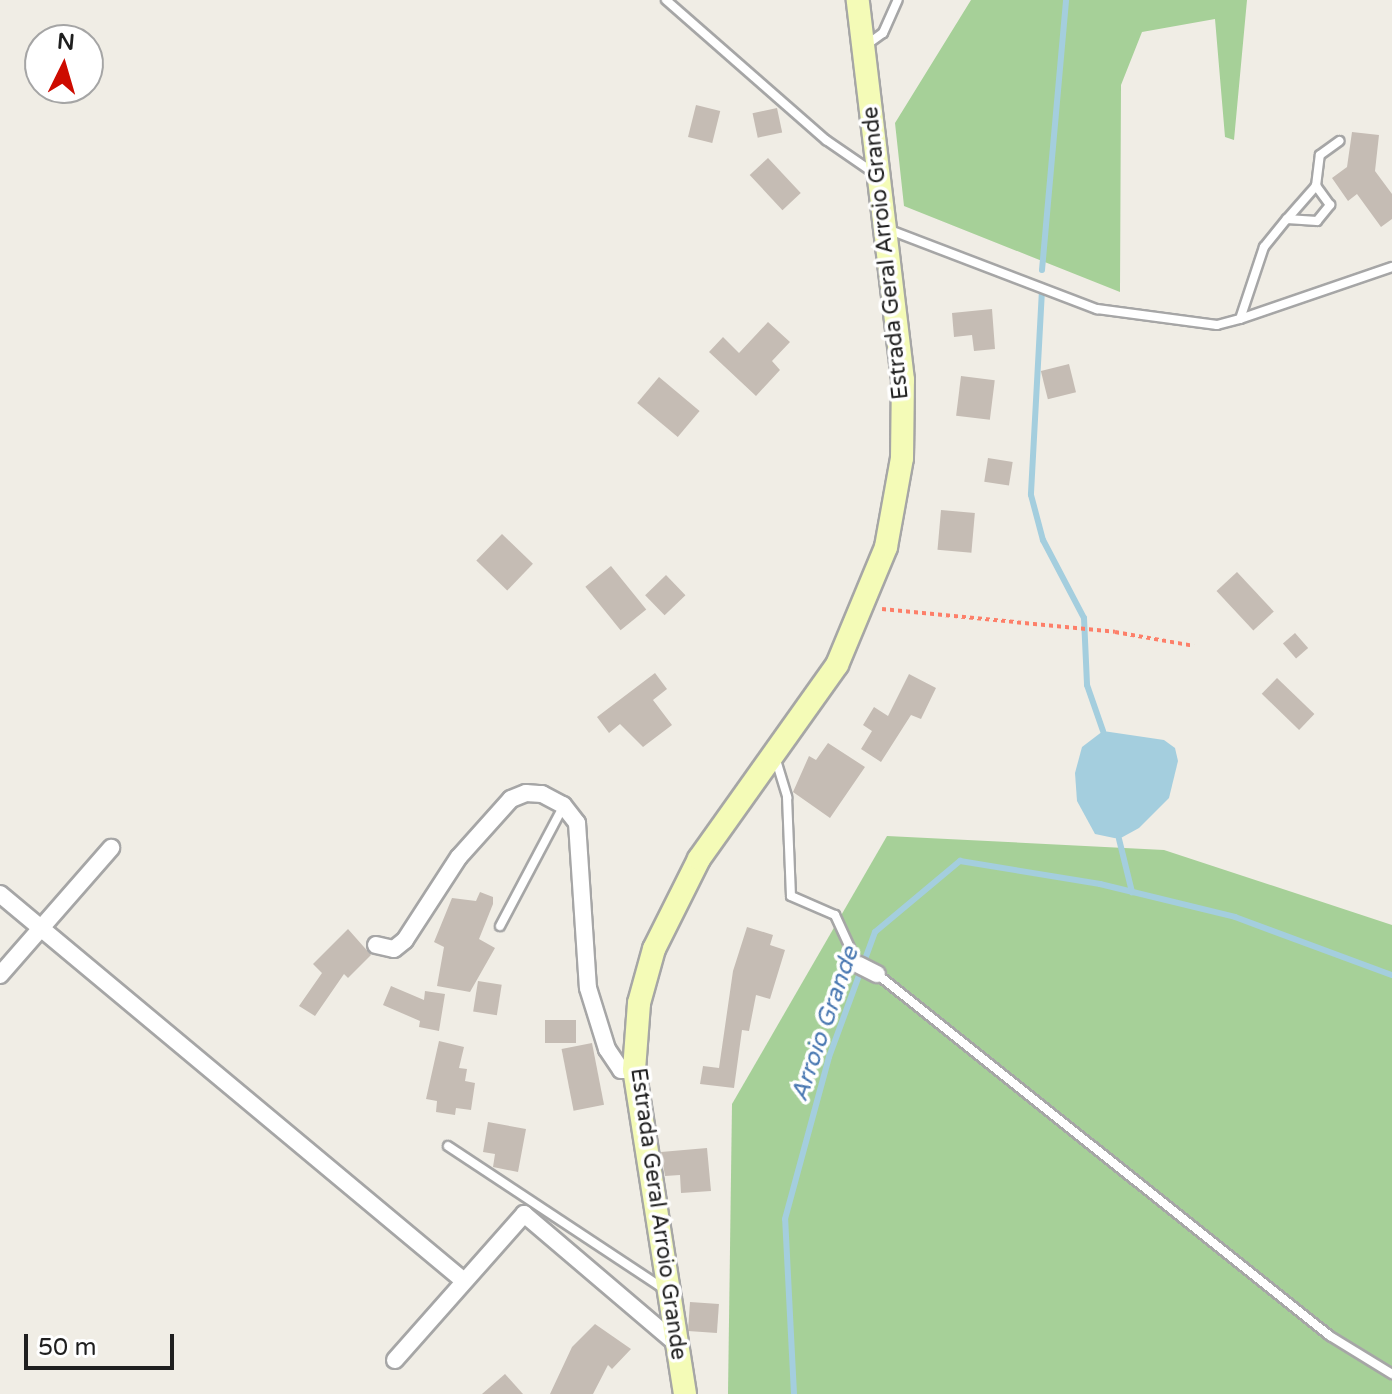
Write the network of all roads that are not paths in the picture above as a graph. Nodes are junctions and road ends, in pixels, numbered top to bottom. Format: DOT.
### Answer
graph roads {
  1 [pos="666,0"];
  2 [pos="858,0"];
  3 [pos="898,0"];
  4 [pos="863,47"];
  5 [pos="1339,141"];
  6 [pos="879,176"];
  7 [pos="1316,186"];
  8 [pos="1287,219"];
  9 [pos="885,228"];
  10 [pos="1392,267"];
  11 [pos="1240,319"];
  12 [pos="774,755"];
  13 [pos="563,805"];
  14 [pos="111,848"];
  15 [pos="0,894"];
  16 [pos="500,926"];
  17 [pos="41,928"];
  18 [pos="376,945"];
  19 [pos="859,965"];
  20 [pos="877,974"];
  21 [pos="0,975"];
  22 [pos="634,1070"];
  23 [pos="448,1146"];
  24 [pos="464,1281"];
  25 [pos="668,1292"];
  26 [pos="677,1344"];
  27 [pos="395,1360"];
  28 [pos="1392,1374"];
  29 [pos="685,1394"];
  1 -- 6 [label="lane"];
  2 -- 4 [label="main road, Estrada Geral Arroio Grande"];
  3 -- 4 [label="lane"];
  4 -- 6 [label="main road, Estrada Geral Arroio Grande"];
  5 -- 7 [label="lane"];
  6 -- 9 [label="main road, Estrada Geral Arroio Grande"];
  7 -- 8 [label="lane"];
  7 -- 8 [label="lane"];
  8 -- 11 [label="lane"];
  9 -- 11 [label="lane"];
  9 -- 12 [label="main road, Estrada Geral Arroio Grande"];
  10 -- 11 [label="lane"];
  12 -- 19 [label="lane"];
  12 -- 22 [label="main road, Estrada Geral Arroio Grande"];
  13 -- 16 [label="lane"];
  13 -- 18 [label="street"];
  13 -- 22 [label="street"];
  14 -- 17 [label="street"];
  15 -- 17 [label="street"];
  17 -- 21 [label="street"];
  17 -- 24 [label="street"];
  19 -- 20 [label="street"];
  20 -- 28 [label="lane"];
  22 -- 25 [label="main road, Estrada Geral Arroio Grande"];
  23 -- 25 [label="lane"];
  24 -- 26 [label="street"];
  24 -- 27 [label="street"];
  25 -- 26 [label="main road, Estrada Geral Arroio Grande"];
  26 -- 29 [label="main road, Estrada Geral Arroio Grande"];
}
